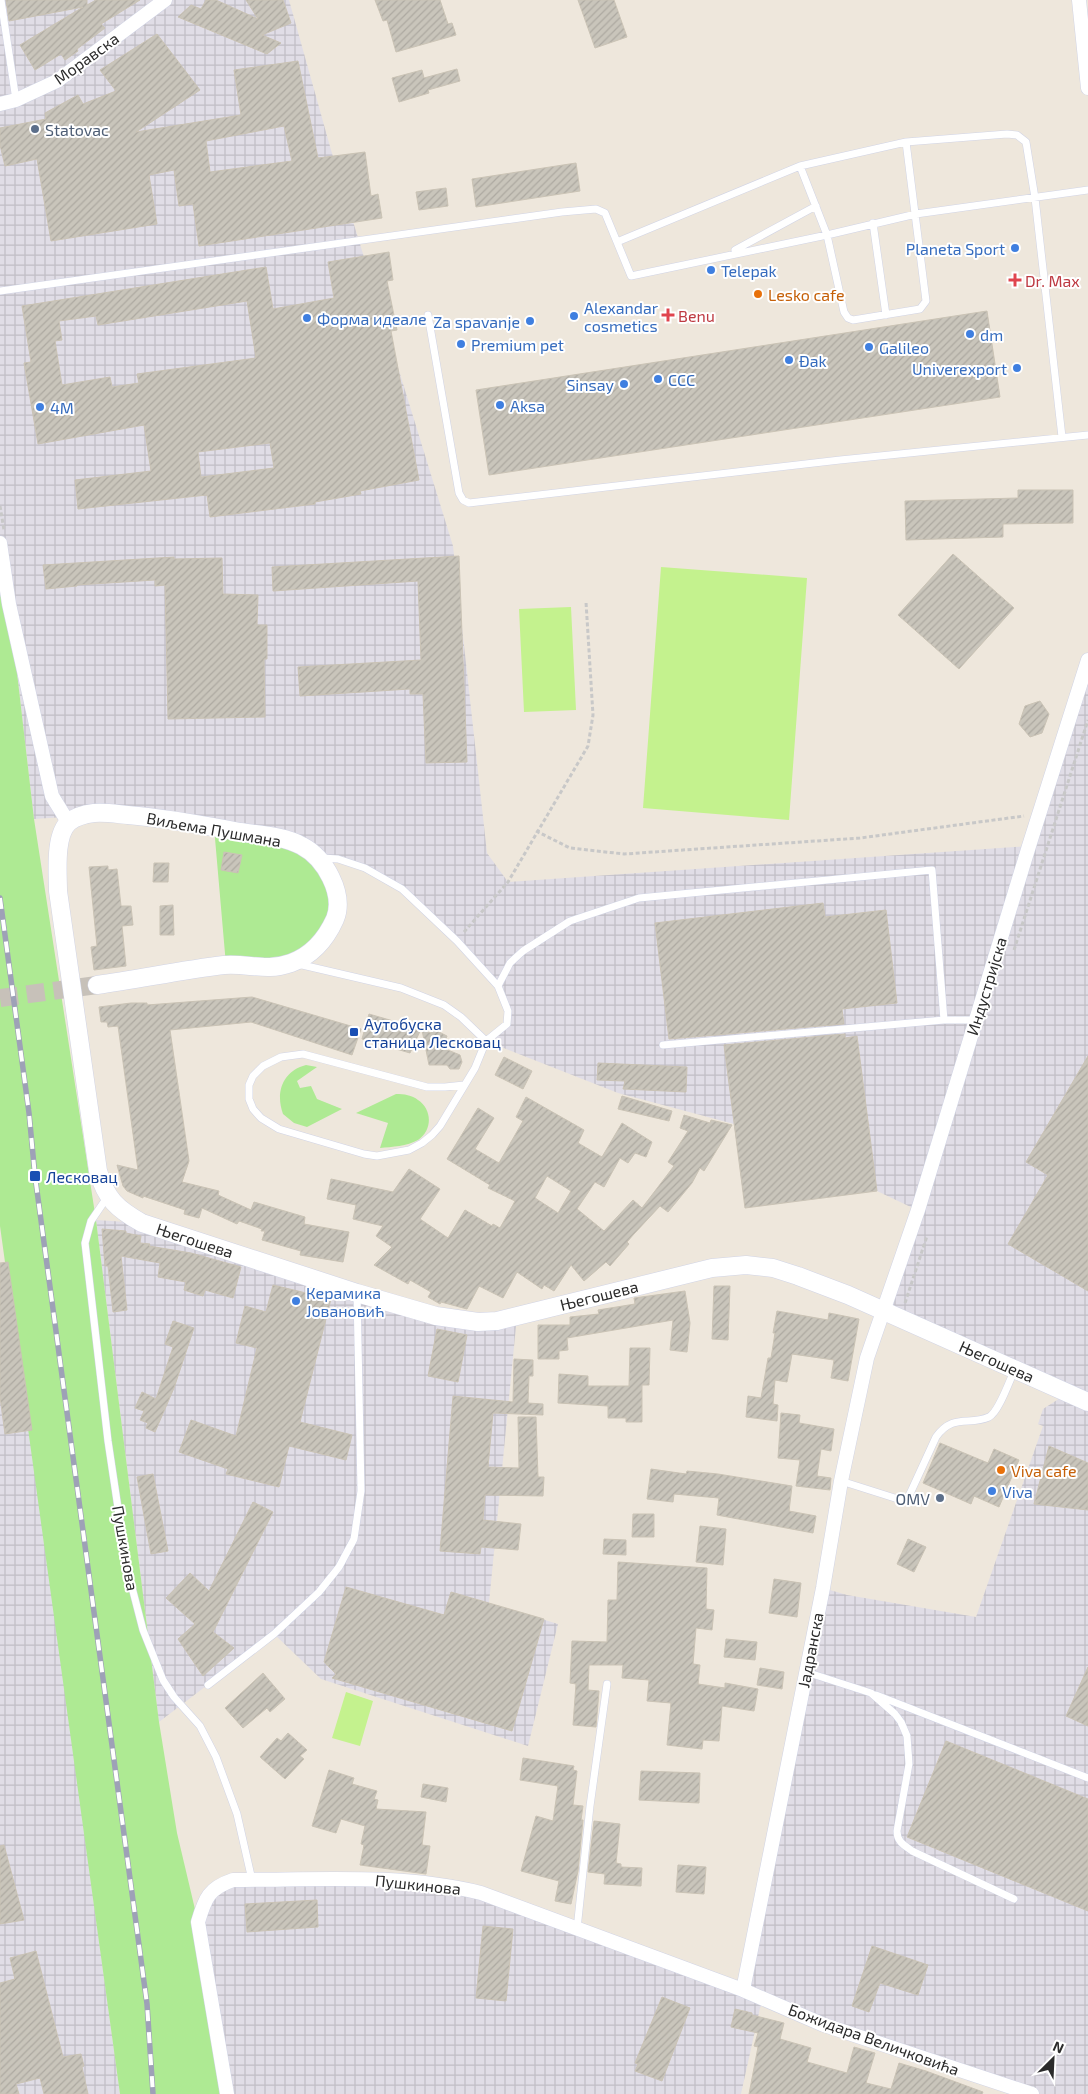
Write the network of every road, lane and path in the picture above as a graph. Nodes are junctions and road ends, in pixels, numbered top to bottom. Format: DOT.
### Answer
graph roads {
  1 [pos="1,0"];
  2 [pos="165,0"];
  3 [pos="1079,0"];
  4 [pos="1088,83"];
  5 [pos="16,100"];
  6 [pos="0,104"];
  7 [pos="906,142"];
  8 [pos="800,166"];
  9 [pos="1088,190"];
  10 [pos="1035,198"];
  11 [pos="816,206"];
  12 [pos="916,214"];
  13 [pos="873,224"];
  14 [pos="827,236"];
  15 [pos="617,242"];
  16 [pos="728,254"];
  17 [pos="0,291"];
  18 [pos="428,315"];
  19 [pos="886,315"];
  20 [pos="1088,434"];
  21 [pos="1062,437"];
  22 [pos="0,543"];
  23 [pos="586,602"];
  24 [pos="1088,660"];
  25 [pos="1088,720"];
  26 [pos="1038,815"];
  27 [pos="68,822"];
  28 [pos="536,831"];
  29 [pos="319,857"];
  30 [pos="457,941"];
  31 [pos="1014,952"];
  32 [pos="293,962"];
  33 [pos="97,985"];
  34 [pos="498,986"];
  35 [pos="944,1020"];
  36 [pos="976,1020"];
  37 [pos="486,1041"];
  38 [pos="663,1046"];
  39 [pos="464,1085"];
  40 [pos="108,1196"];
  41 [pos="930,1227"];
  42 [pos="356,1293"];
  43 [pos="883,1311"];
  44 [pos="900,1318"];
  45 [pos="1015,1368"];
  46 [pos="1088,1402"];
  47 [pos="841,1481"];
  48 [pos="806,1672"];
  49 [pos="607,1684"];
  50 [pos="208,1685"];
  51 [pos="871,1693"];
  52 [pos="1088,1778"];
  53 [pos="252,1880"];
  54 [pos="1014,1900"];
  55 [pos="576,1929"];
  56 [pos="743,1990"];
  57 [pos="1006,2089"];
  58 [pos="227,2094"];
  59 [pos="1032,2094"];
  1 -- 5 [label="lane"];
  2 -- 5 [label="street, Моравска"];
  3 -- 4 [label="street"];
  5 -- 6 [label="street, Моравска"];
  7 -- 8 [label="lane"];
  7 -- 10 [label="lane"];
  7 -- 12 [label="lane"];
  8 -- 11 [label="lane"];
  8 -- 15 [label="lane"];
  9 -- 10 [label="lane"];
  10 -- 12 [label="lane"];
  10 -- 21 [label="lane"];
  11 -- 14 [label="lane"];
  11 -- 16 [label="lane"];
  12 -- 13 [label="lane"];
  12 -- 19 [label="lane"];
  13 -- 14 [label="lane"];
  13 -- 19 [label="lane"];
  14 -- 16 [label="lane"];
  14 -- 19 [label="lane"];
  15 -- 16 [label="lane"];
  15 -- 17 [label="lane"];
  18 -- 21 [label="lane"];
  20 -- 21 [label="lane"];
  22 -- 27 [label="street"];
  23 -- 28 [label="path"];
  24 -- 26 [label="street, Индустријска"];
  25 -- 31 [label="path"];
  26 -- 28 [label="path"];
  26 -- 36 [label="street, Индустријска"];
  27 -- 29 [label="street, Виљема Пушмана"];
  27 -- 40 [label="street"];
  28 -- 30 [label="path"];
  29 -- 30 [label="lane"];
  29 -- 32 [label="street"];
  30 -- 34 [label="lane"];
  32 -- 33 [label="street"];
  32 -- 37 [label="lane"];
  34 -- 35 [label="lane"];
  34 -- 37 [label="lane"];
  35 -- 36 [label="lane"];
  35 -- 38 [label="lane"];
  36 -- 43 [label="street, Индустријска"];
  37 -- 39 [label="lane"];
  39 -- 39 [label="lane"];
  40 -- 42 [label="street, Његошева"];
  40 -- 53 [label="lane, Пушкинова"];
  41 -- 44 [label="path"];
  42 -- 43 [label="street, Његошева"];
  42 -- 50 [label="lane"];
  43 -- 44 [label="street, Његошева"];
  43 -- 47 [label="street, Јадранска"];
  44 -- 45 [label="street, Његошева"];
  45 -- 46 [label="street, Његошева"];
  45 -- 47 [label="lane"];
  47 -- 48 [label="street, Јадранска"];
  48 -- 51 [label="lane"];
  48 -- 56 [label="street, Јадранска"];
  49 -- 55 [label="lane"];
  51 -- 52 [label="lane"];
  51 -- 54 [label="lane"];
  53 -- 55 [label="street, Пушкинова"];
  53 -- 58 [label="street, Пушкинова"];
  55 -- 56 [label="street, Пушкинова"];
  56 -- 57 [label="street, Божидара Величковића"];
  57 -- 59 [label="street, Божидара Величковића"];
}
